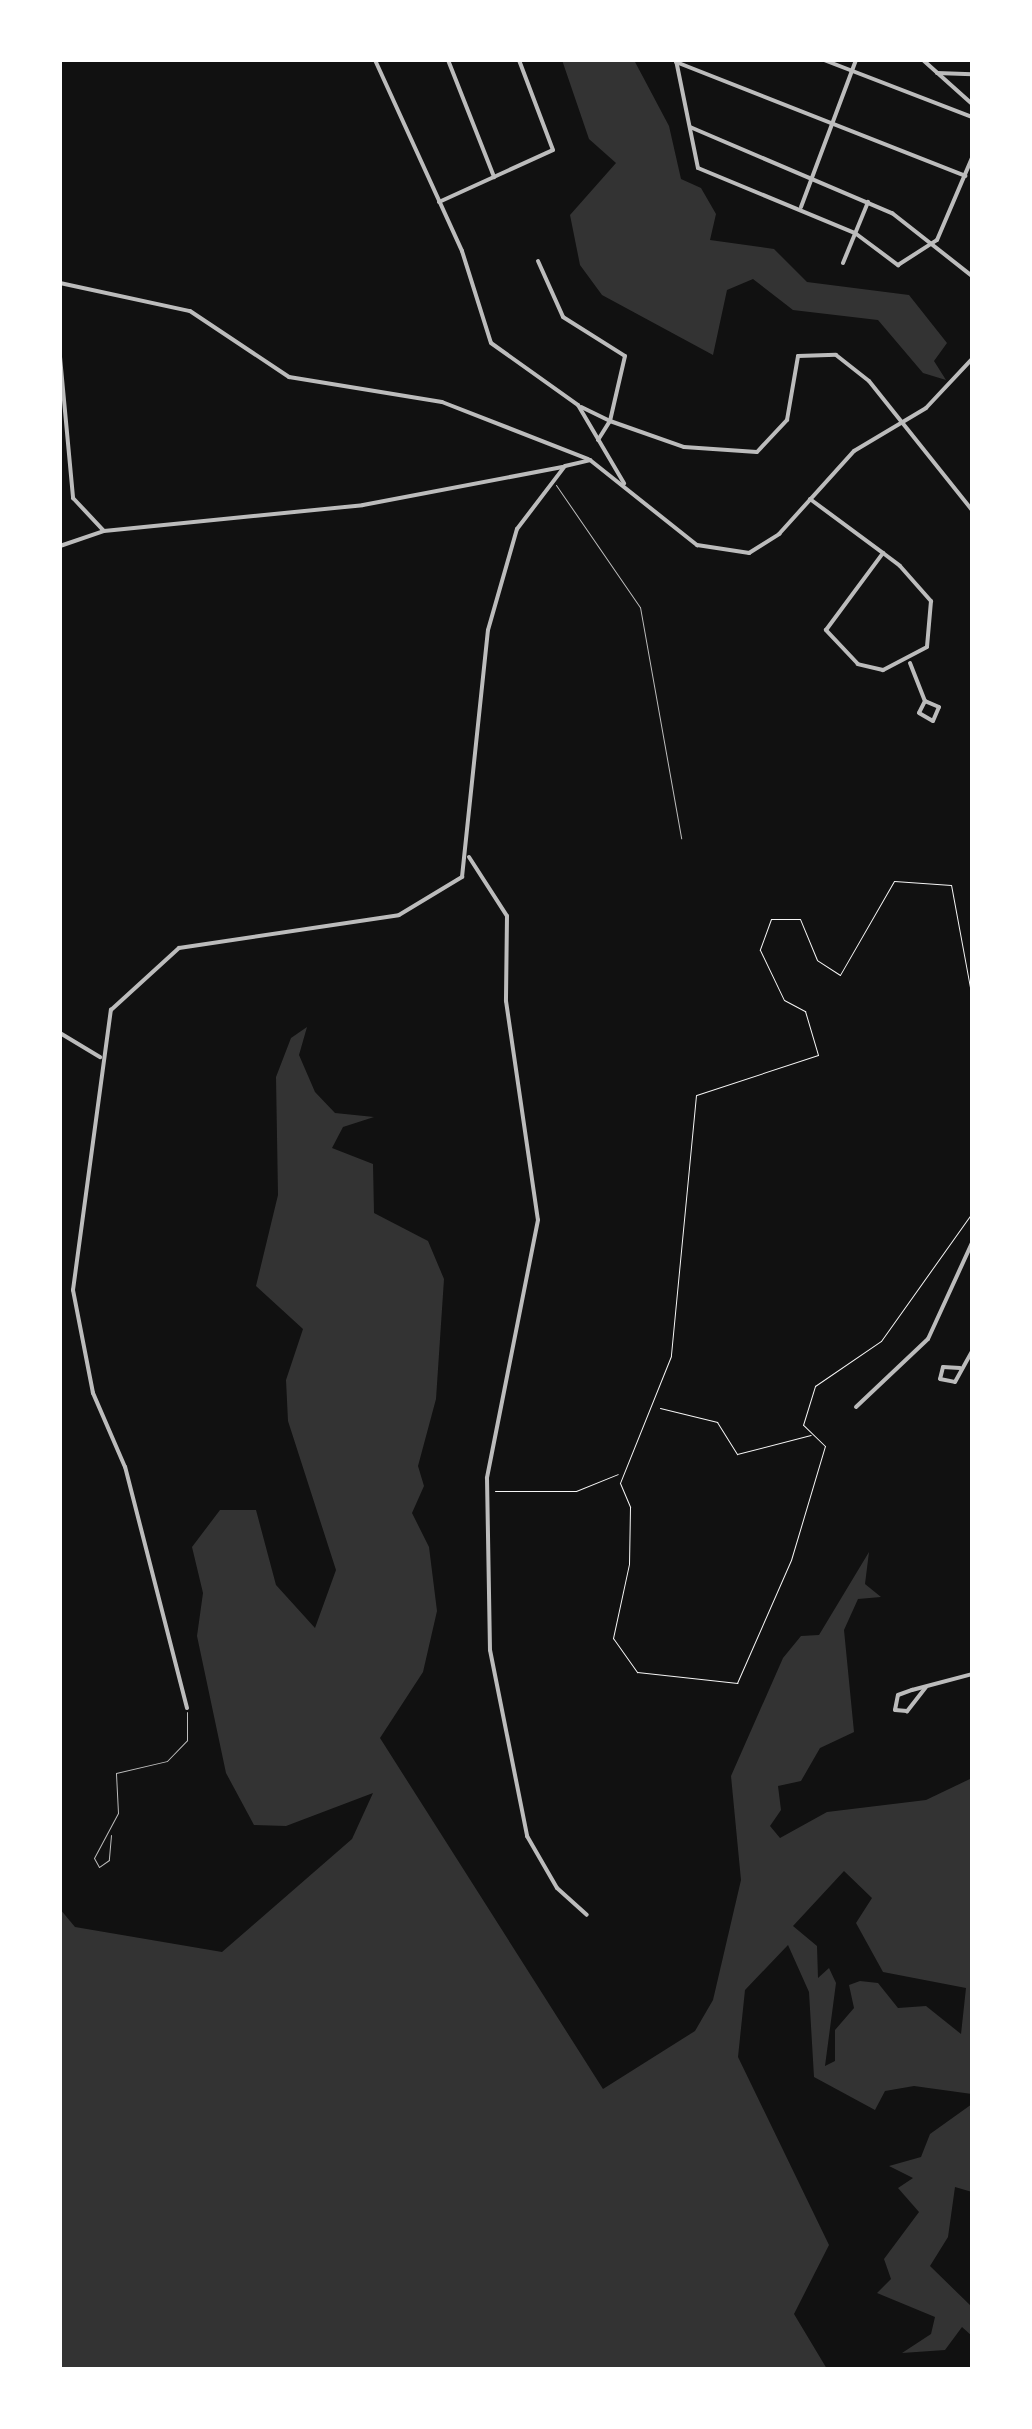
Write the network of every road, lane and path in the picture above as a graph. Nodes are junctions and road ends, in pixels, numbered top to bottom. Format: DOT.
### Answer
graph roads {
  1 [pos="375,60"];
  2 [pos="448,60"];
  3 [pos="518,60"];
  4 [pos="824,60"];
  5 [pos="856,60"];
  6 [pos="924,60"];
  7 [pos="676,61"];
  8 [pos="851,70"];
  9 [pos="937,72"];
  10 [pos="972,74"];
  11 [pos="972,104"];
  12 [pos="972,118"];
  13 [pos="830,124"];
  14 [pos="690,128"];
  15 [pos="972,158"];
  16 [pos="964,176"];
  17 [pos="494,177"];
  18 [pos="810,177"];
  19 [pos="869,201"];
  20 [pos="439,202"];
  21 [pos="801,207"];
  22 [pos="855,233"];
  23 [pos="937,240"];
  24 [pos="538,261"];
  25 [pos="844,263"];
  26 [pos="972,276"];
  27 [pos="60,283"];
  28 [pos="60,357"];
  29 [pos="972,358"];
  30 [pos="578,405"];
  31 [pos="610,422"];
  32 [pos="899,424"];
  33 [pos="598,440"];
  34 [pos="590,460"];
  35 [pos="565,466"];
  36 [pos="554,483"];
  37 [pos="628,490"];
  38 [pos="810,499"];
  39 [pos="972,510"];
  40 [pos="104,530"];
  41 [pos="60,546"];
  42 [pos="883,553"];
  43 [pos="910,664"];
  44 [pos="925,701"];
  45 [pos="681,838"];
  46 [pos="468,857"];
  47 [pos="972,998"];
  48 [pos="60,1034"];
  49 [pos="100,1057"];
  50 [pos="972,1213"];
  51 [pos="972,1243"];
  52 [pos="972,1351"];
  53 [pos="960,1368"];
  54 [pos="658,1405"];
  55 [pos="856,1407"];
  56 [pos="814,1435"];
  57 [pos="622,1474"];
  58 [pos="486,1489"];
  59 [pos="972,1674"];
  60 [pos="926,1687"];
  61 [pos="187,1708"];
  62 [pos="111,1835"];
  63 [pos="587,1915"];
  1 -- 20 [label="street"];
  2 -- 17 [label="street"];
  3 -- 17 [label="street"];
  4 -- 8 [label="street"];
  5 -- 8 [label="street"];
  6 -- 9 [label="street"];
  7 -- 13 [label="street"];
  7 -- 14 [label="street"];
  8 -- 12 [label="street"];
  8 -- 13 [label="street"];
  9 -- 10 [label="street"];
  9 -- 11 [label="street"];
  13 -- 16 [label="street"];
  13 -- 18 [label="street"];
  14 -- 18 [label="street"];
  14 -- 21 [label="street"];
  15 -- 16 [label="street"];
  16 -- 23 [label="street"];
  17 -- 20 [label="street"];
  18 -- 19 [label="street"];
  18 -- 21 [label="street"];
  19 -- 22 [label="street"];
  19 -- 23 [label="street"];
  20 -- 30 [label="street"];
  21 -- 22 [label="street"];
  22 -- 23 [label="street"];
  22 -- 25 [label="street"];
  23 -- 26 [label="street"];
  24 -- 31 [label="street"];
  27 -- 34 [label="street"];
  28 -- 40 [label="street"];
  29 -- 32 [label="street"];
  30 -- 31 [label="street"];
  30 -- 33 [label="street"];
  31 -- 32 [label="street"];
  31 -- 33 [label="street"];
  32 -- 38 [label="street"];
  32 -- 39 [label="street"];
  33 -- 37 [label="street"];
  34 -- 35 [label="street"];
  34 -- 37 [label="street"];
  35 -- 36 [label="street"];
  35 -- 40 [label="street"];
  36 -- 45 [label="lane"];
  36 -- 46 [label="street"];
  37 -- 38 [label="street"];
  38 -- 42 [label="street"];
  40 -- 41 [label="street"];
  42 -- 43 [label="street"];
  42 -- 43 [label="street"];
  43 -- 44 [label="street"];
  44 -- 44 [label="street"];
  46 -- 49 [label="street"];
  46 -- 58 [label="street"];
  47 -- 54 [label="path"];
  48 -- 49 [label="street"];
  49 -- 61 [label="street"];
  50 -- 56 [label="path"];
  51 -- 55 [label="street"];
  52 -- 53 [label="street"];
  54 -- 56 [label="path"];
  54 -- 57 [label="path"];
  56 -- 57 [label="path"];
  57 -- 58 [label="path"];
  58 -- 63 [label="street"];
  59 -- 60 [label="street"];
  60 -- 60 [label="street"];
  61 -- 62 [label="lane"];
  62 -- 62 [label="lane"];
}
